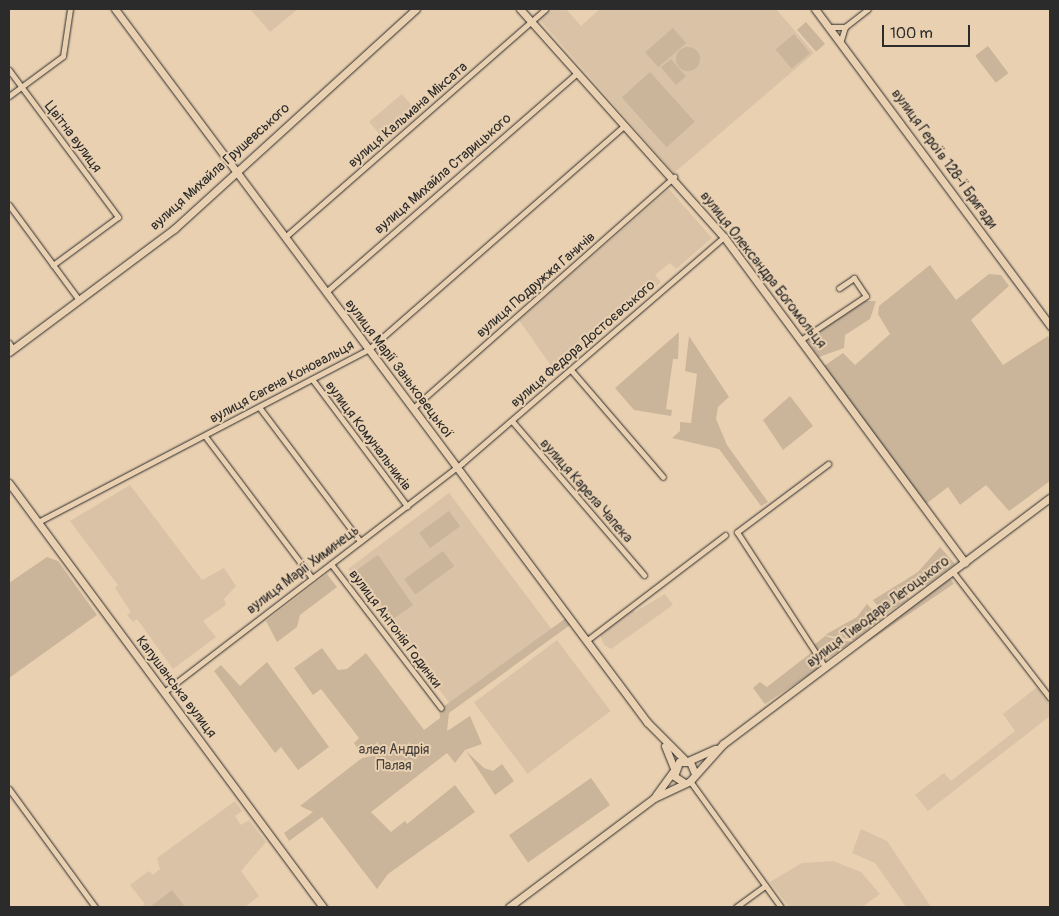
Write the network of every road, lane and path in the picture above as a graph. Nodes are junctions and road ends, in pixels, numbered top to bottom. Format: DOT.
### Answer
graph roads {
  1 [pos="70,9"];
  2 [pos="115,9"];
  3 [pos="416,9"];
  4 [pos="520,9"];
  5 [pos="545,9"];
  6 [pos="814,9"];
  7 [pos="868,9"];
  8 [pos="531,21"];
  9 [pos="831,27"];
  10 [pos="845,27"];
  11 [pos="841,40"];
  12 [pos="9,70"];
  13 [pos="576,74"];
  14 [pos="21,87"];
  15 [pos="9,96"];
  16 [pos="624,125"];
  17 [pos="235,172"];
  18 [pos="674,178"];
  19 [pos="9,206"];
  20 [pos="285,237"];
  21 [pos="724,237"];
  22 [pos="53,265"];
  23 [pos="839,288"];
  24 [pos="326,292"];
  25 [pos="80,300"];
  26 [pos="1050,326"];
  27 [pos="802,340"];
  28 [pos="10,348"];
  29 [pos="369,349"];
  30 [pos="571,370"];
  31 [pos="312,379"];
  32 [pos="259,407"];
  33 [pos="413,408"];
  34 [pos="512,421"];
  35 [pos="204,436"];
  36 [pos="828,464"];
  37 [pos="457,467"];
  38 [pos="663,477"];
  39 [pos="9,483"];
  40 [pos="1050,498"];
  41 [pos="407,506"];
  42 [pos="38,522"];
  43 [pos="724,535"];
  44 [pos="360,541"];
  45 [pos="965,563"];
  46 [pos="331,564"];
  47 [pos="953,572"];
  48 [pos="644,575"];
  49 [pos="312,578"];
  50 [pos="586,641"];
  51 [pos="825,667"];
  52 [pos="164,692"];
  53 [pos="1050,698"];
  54 [pos="441,708"];
  55 [pos="664,744"];
  56 [pos="721,746"];
  57 [pos="686,760"];
  58 [pos="674,770"];
  59 [pos="695,774"];
  60 [pos="686,782"];
  61 [pos="9,789"];
  62 [pos="654,798"];
  63 [pos="765,886"];
  64 [pos="95,907"];
  65 [pos="323,907"];
  66 [pos="509,907"];
  67 [pos="736,907"];
  68 [pos="781,907"];
  1 -- 14 [label="street"];
  2 -- 17 [label="street, вулиця Марії Заньковецької"];
  3 -- 17 [label="street, вулиця Михайла Грушевського"];
  4 -- 8 [label="street, вулиця Олександра Богомольця"];
  5 -- 8 [label="street, вулиця Кальмана Міксата"];
  6 -- 9 [label="street, вулиця Героїв 128-ї Бригади"];
  7 -- 10 [label="street"];
  8 -- 13 [label="street, вулиця Олександра Богомольця"];
  8 -- 20 [label="street, вулиця Кальмана Міксата"];
  9 -- 10 [label="street"];
  9 -- 11 [label="street, вулиця Героїв 128-ї Бригади"];
  10 -- 11 [label="street"];
  11 -- 26 [label="street, вулиця Героїв 128-ї Бригади"];
  12 -- 14 [label="street, Цвітна вулиця"];
  13 -- 16 [label="street, вулиця Олександра Богомольця"];
  13 -- 24 [label="street, вулиця Михайла Старицького"];
  14 -- 15 [label="street"];
  14 -- 22 [label="street, Цвітна вулиця"];
  16 -- 18 [label="street, вулиця Олександра Богомольця"];
  16 -- 29 [label="street, вулиця Євгена Коновальця"];
  17 -- 20 [label="street, вулиця Марії Заньковецької"];
  17 -- 25 [label="street, вулиця Михайла Грушевського"];
  18 -- 21 [label="street, вулиця Олександра Богомольця"];
  18 -- 33 [label="street, вулиця Подружжя Ганичів"];
  19 -- 22 [label="street"];
  20 -- 24 [label="street, вулиця Марії Заньковецької"];
  21 -- 27 [label="street, вулиця Олександра Богомольця"];
  21 -- 30 [label="street, вулиця Федора Достоєвського"];
  22 -- 25 [label="street"];
  23 -- 27 [label="street"];
  24 -- 29 [label="street, вулиця Марії Заньковецької"];
  25 -- 28 [label="street, вулиця Михайла Грушевського"];
  27 -- 45 [label="street, вулиця Олександра Богомольця"];
  29 -- 31 [label="street, вулиця Євгена Коновальця"];
  29 -- 33 [label="street, вулиця Марії Заньковецької"];
  30 -- 34 [label="street, вулиця Федора Достоєвського"];
  30 -- 38 [label="street"];
  31 -- 32 [label="street, вулиця Євгена Коновальця"];
  31 -- 41 [label="street, вулиця Комунальників"];
  32 -- 35 [label="street, вулиця Євгена Коновальця"];
  32 -- 44 [label="street"];
  33 -- 37 [label="street, вулиця Марії Заньковецької"];
  34 -- 37 [label="street, вулиця Федора Достоєвського"];
  34 -- 48 [label="street, вулиця Карела Чапека"];
  35 -- 42 [label="street, вулиця Євгена Коновальця"];
  35 -- 49 [label="street"];
  36 -- 51 [label="street"];
  37 -- 41 [label="street, вулиця Марії Химинець"];
  37 -- 50 [label="street, вулиця Марії Заньковецької"];
  39 -- 42 [label="street, Капушанська вулиця"];
  40 -- 45 [label="street, вулиця Тиводара Легоцького"];
  41 -- 44 [label="street, вулиця Марії Химинець"];
  42 -- 52 [label="street, Капушанська вулиця"];
  43 -- 50 [label="street"];
  44 -- 46 [label="street, вулиця Марії Химинець"];
  45 -- 47 [label="street, вулиця Тиводара Легоцького"];
  46 -- 49 [label="street, вулиця Марії Химинець"];
  46 -- 54 [label="street, вулиця Антонія Годинки"];
  47 -- 51 [label="street, вулиця Тиводара Легоцького"];
  47 -- 53 [label="street"];
  49 -- 52 [label="street, вулиця Марії Химинець"];
  50 -- 55 [label="street, вулиця Марії Заньковецької"];
  51 -- 56 [label="street, вулиця Тиводара Легоцького"];
  52 -- 65 [label="street, Капушанська вулиця"];
  55 -- 57 [label="street, вулиця Марії Заньковецької"];
  55 -- 58 [label="street, вулиця Марії Заньковецької"];
  56 -- 57 [label="street, вулиця Тиводара Легоцького"];
  56 -- 59 [label="street, вулиця Тиводара Легоцького"];
  57 -- 58 [label="street, вулиця Тиводара Легоцького"];
  57 -- 59 [label="street"];
  58 -- 60 [label="street"];
  58 -- 62 [label="street"];
  59 -- 60 [label="street, вулиця Тиводара Легоцького"];
  60 -- 62 [label="street"];
  60 -- 63 [label="street"];
  61 -- 64 [label="street"];
  62 -- 66 [label="street"];
  63 -- 67 [label="street"];
  63 -- 68 [label="street"];
}
